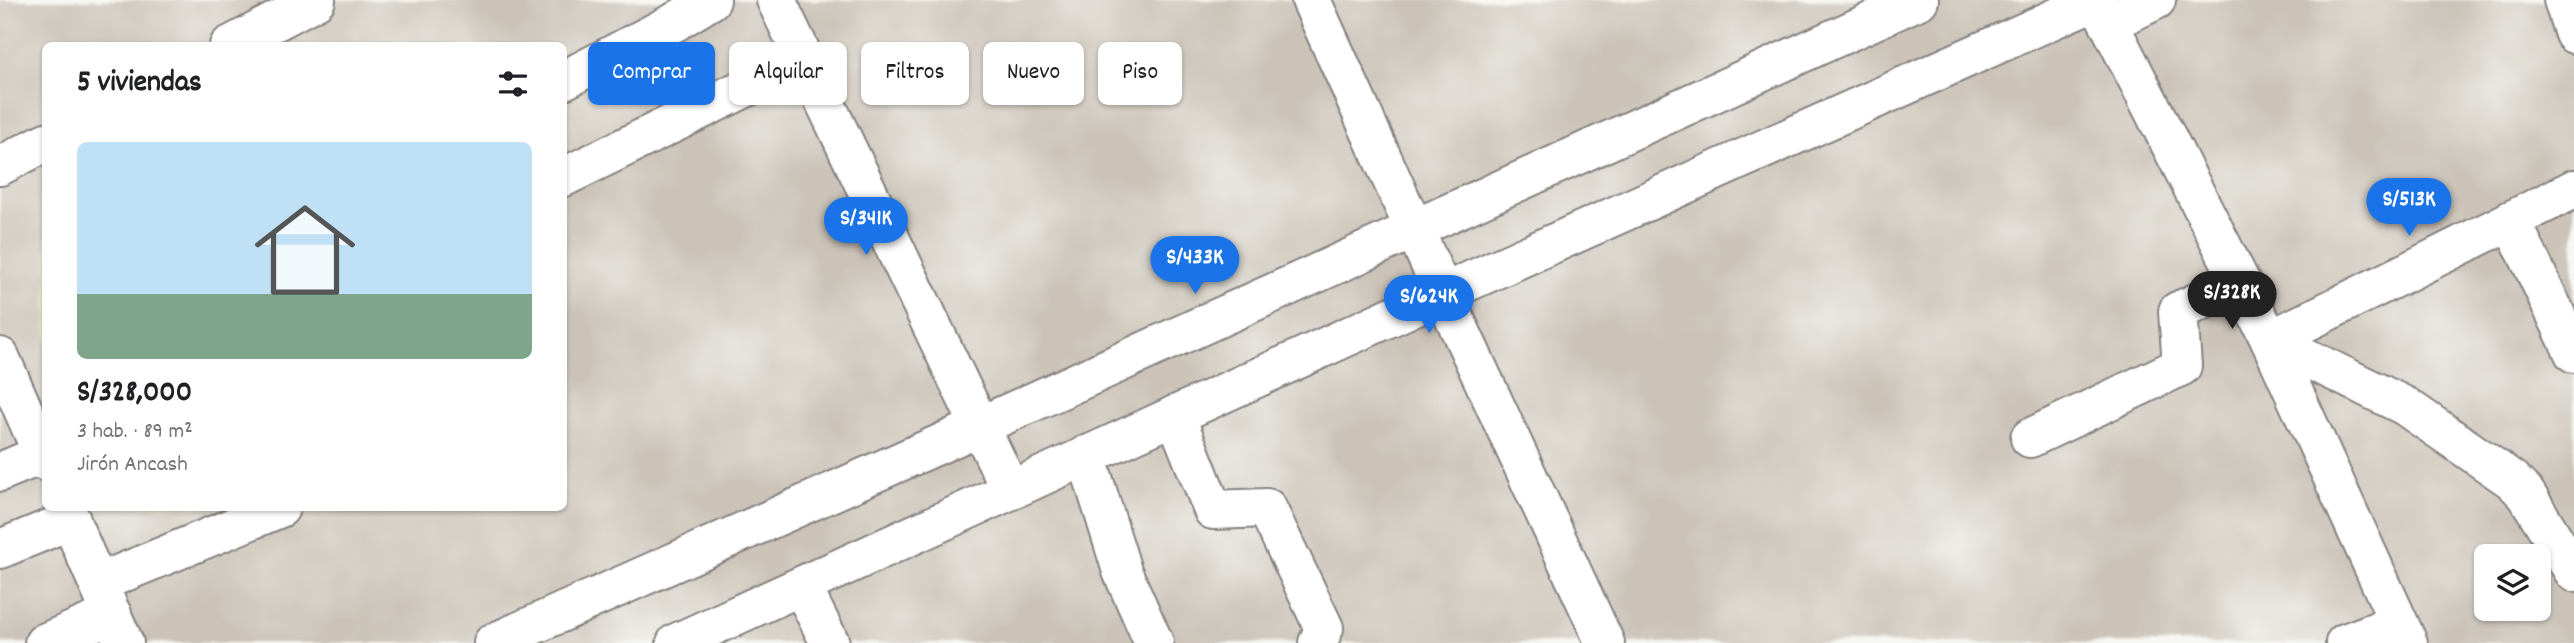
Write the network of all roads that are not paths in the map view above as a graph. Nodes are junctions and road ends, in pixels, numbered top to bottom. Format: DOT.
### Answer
graph roads {
  1 [pos="316,0"];
  2 [pos="711,0"];
  3 [pos="776,0"];
  4 [pos="1311,0"];
  5 [pos="1919,0"];
  6 [pos="2156,0"];
  7 [pos="2563,0"];
  8 [pos="2101,8"];
  9 [pos="2574,34"];
  10 [pos="237,42"];
  11 [pos="796,42"];
  12 [pos="567,78"];
  13 [pos="729,96"];
  14 [pos="826,105"];
  15 [pos="42,144"];
  16 [pos="0,166"];
  17 [pos="567,176"];
  18 [pos="2574,189"];
  19 [pos="2511,220"];
  20 [pos="1414,229"];
  21 [pos="2241,283"];
  22 [pos="1443,293"];
  23 [pos="2270,341"];
  24 [pos="2574,353"];
  25 [pos="0,357"];
  26 [pos="1175,415"];
  27 [pos="980,426"];
  28 [pos="2030,438"];
  29 [pos="42,452"];
  30 [pos="1086,455"];
  31 [pos="42,458"];
  32 [pos="0,472"];
  33 [pos="1010,489"];
  34 [pos="275,511"];
  35 [pos="68,514"];
  36 [pos="0,549"];
  37 [pos="2574,572"];
  38 [pos="802,587"];
  39 [pos="112,613"];
  40 [pos="2403,633"];
  41 [pos="44,643"];
  42 [pos="493,643"];
  43 [pos="676,643"];
  44 [pos="830,643"];
  45 [pos="1154,643"];
  46 [pos="1318,643"];
  47 [pos="1605,643"];
  48 [pos="2345,643"];
  1 -- 10 [label="street"];
  2 -- 12 [label="street"];
  3 -- 11 [label="street"];
  4 -- 20 [label="street"];
  5 -- 20 [label="street"];
  6 -- 8 [label="street"];
  7 -- 9 [label="street"];
  8 -- 21 [label="street"];
  8 -- 22 [label="street"];
  13 -- 17 [label="street"];
  14 -- 27 [label="street"];
  15 -- 16 [label="street"];
  18 -- 19 [label="street"];
  19 -- 23 [label="street"];
  19 -- 24 [label="street"];
  20 -- 22 [label="street"];
  20 -- 27 [label="street"];
  21 -- 23 [label="street"];
  21 -- 28 [label="street"];
  22 -- 26 [label="street"];
  22 -- 47 [label="street"];
  23 -- 37 [label="street"];
  23 -- 40 [label="street"];
  25 -- 29 [label="street"];
  26 -- 30 [label="street"];
  26 -- 46 [label="street"];
  27 -- 33 [label="street"];
  27 -- 42 [label="street"];
  30 -- 33 [label="street"];
  30 -- 45 [label="street"];
  31 -- 32 [label="street"];
  33 -- 38 [label="street"];
  34 -- 39 [label="street"];
  35 -- 36 [label="street"];
  35 -- 39 [label="street"];
  38 -- 43 [label="street"];
  38 -- 44 [label="street"];
  39 -- 41 [label="street"];
  40 -- 48 [label="street"];
}
